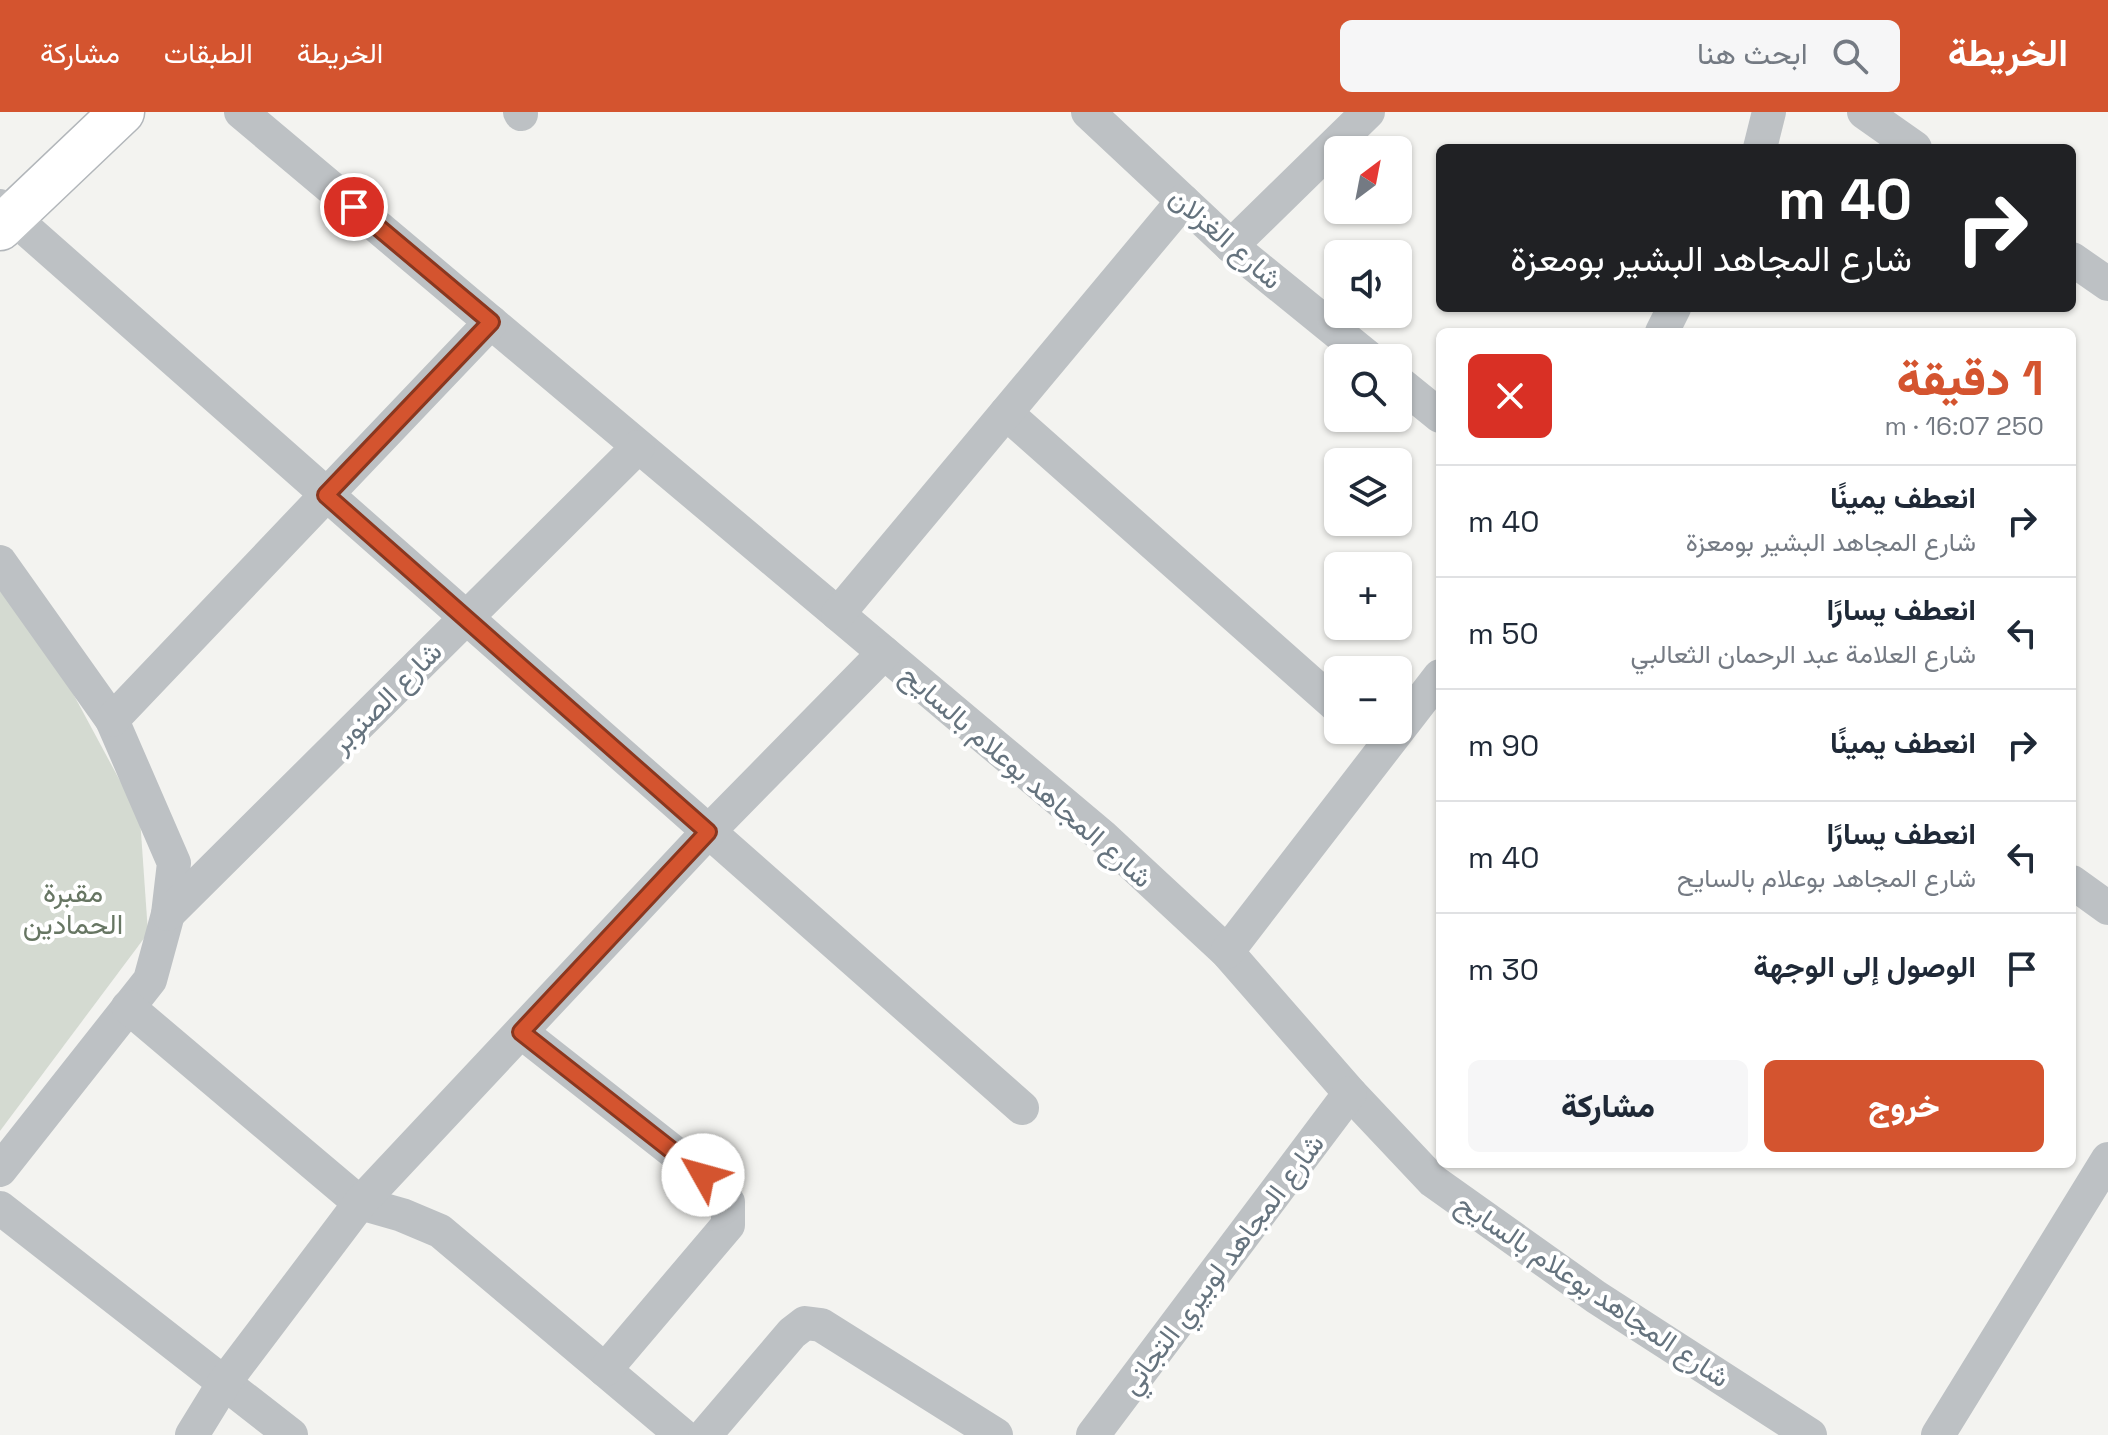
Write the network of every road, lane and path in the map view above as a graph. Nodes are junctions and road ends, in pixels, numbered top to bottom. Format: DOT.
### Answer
graph roads {
  1 [pos="122,112"];
  2 [pos="241,112"];
  3 [pos="1088,112"];
  4 [pos="1368,112"];
  5 [pos="1769,112"];
  6 [pos="1864,112"];
  7 [pos="1761,144"];
  8 [pos="1909,144"];
  9 [pos="1183,201"];
  10 [pos="4,217"];
  11 [pos="1231,246"];
  12 [pos="2076,262"];
  13 [pos="2108,284"];
  14 [pos="491,322"];
  15 [pos="1352,344"];
  16 [pos="1412,393"];
  17 [pos="1006,413"];
  18 [pos="1436,413"];
  19 [pos="638,447"];
  20 [pos="326,495"];
  21 [pos="0,562"];
  22 [pos="838,614"];
  23 [pos="466,618"];
  24 [pos="884,653"];
  25 [pos="1436,680"];
  26 [pos="1324,695"];
  27 [pos="1412,703"];
  28 [pos="112,720"];
  29 [pos="1371,744"];
  30 [pos="708,832"];
  31 [pos="2076,885"];
  32 [pos="2108,908"];
  33 [pos="168,914"];
  34 [pos="1227,952"];
  35 [pos="128,1007"];
  36 [pos="521,1032"];
  37 [pos="1350,1093"];
  38 [pos="1022,1108"];
  39 [pos="2108,1159"];
  40 [pos="0,1170"];
  41 [pos="360,1203"];
  42 [pos="0,1208"];
  43 [pos="605,1370"];
  44 [pos="224,1383"];
  45 [pos="192,1435"];
  46 [pos="291,1435"];
  47 [pos="682,1435"];
  48 [pos="705,1435"];
  49 [pos="996,1435"];
  50 [pos="1093,1435"];
  51 [pos="1810,1435"];
  52 [pos="1938,1435"];
  1 -- 10 [label="main road"];
  2 -- 14 [label="street, شارع المجاهد بوعلام بالسايح"];
  3 -- 9 [label="street, شارع الغزلان"];
  4 -- 11 [label="street"];
  5 -- 7 [label="street"];
  6 -- 8 [label="street"];
  9 -- 11 [label="street, شارع الغزلان"];
  9 -- 17 [label="street"];
  10 -- 20 [label="street"];
  11 -- 15 [label="street, شارع الغزلان"];
  12 -- 13 [label="street"];
  14 -- 19 [label="street, شارع المجاهد بوعلام بالسايح"];
  14 -- 20 [label="street"];
  16 -- 18 [label="street"];
  17 -- 22 [label="street"];
  17 -- 26 [label="street"];
  19 -- 22 [label="street, شارع المجاهد بوعلام بالسايح"];
  19 -- 23 [label="street, شارع الصنوبر"];
  20 -- 23 [label="street"];
  20 -- 28 [label="street"];
  21 -- 28 [label="street"];
  22 -- 24 [label="street, شارع المجاهد بوعلام بالسايح"];
  23 -- 30 [label="street"];
  23 -- 33 [label="street, شارع الصنوبر"];
  24 -- 30 [label="street"];
  24 -- 34 [label="street, شارع المجاهد بوعلام بالسايح"];
  25 -- 27 [label="street"];
  28 -- 33 [label="street"];
  29 -- 34 [label="street"];
  30 -- 36 [label="street"];
  30 -- 38 [label="street"];
  31 -- 32 [label="street"];
  33 -- 35 [label="street"];
  34 -- 37 [label="street, شارع المجاهد بوعلام بالسايح"];
  35 -- 40 [label="street"];
  35 -- 41 [label="street"];
  36 -- 41 [label="street"];
  36 -- 43 [label="street"];
  37 -- 50 [label="street, شارع المجاهد لوبيري التجاني"];
  37 -- 51 [label="street, شارع المجاهد بوعلام بالسايح"];
  39 -- 52 [label="street"];
  41 -- 43 [label="street"];
  41 -- 44 [label="street"];
  42 -- 44 [label="street"];
  43 -- 47 [label="street"];
  44 -- 45 [label="street"];
  44 -- 46 [label="street"];
  48 -- 49 [label="street"];
}
